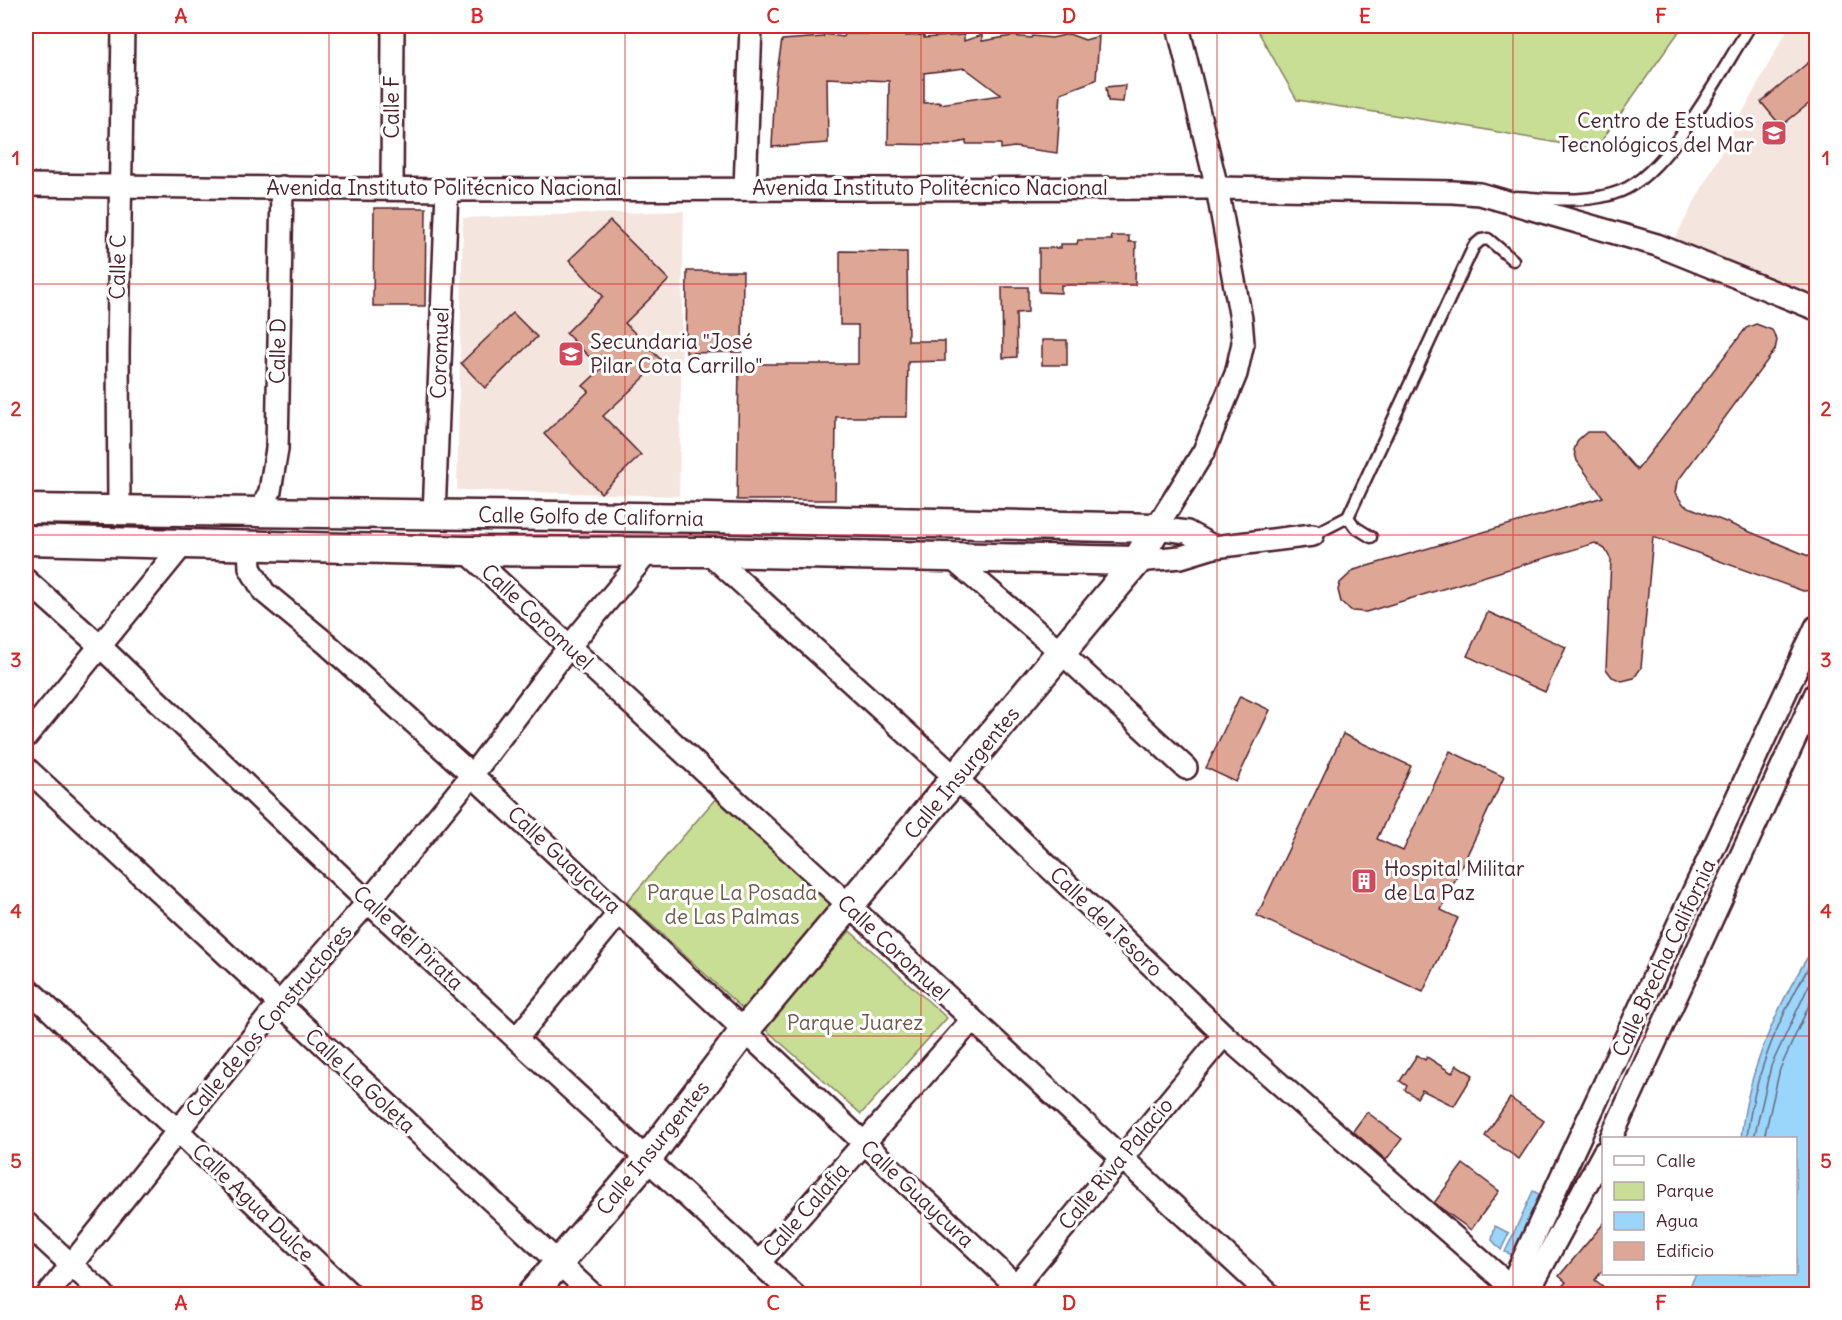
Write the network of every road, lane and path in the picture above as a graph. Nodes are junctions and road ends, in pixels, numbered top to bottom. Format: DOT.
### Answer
graph roads {
  1 [pos="123,26"];
  2 [pos="393,26"];
  3 [pos="751,26"];
  4 [pos="1178,26"];
  5 [pos="1750,26"];
  6 [pos="26,185"];
  7 [pos="119,185"];
  8 [pos="282,187"];
  9 [pos="392,188"];
  10 [pos="1217,188"];
  11 [pos="745,189"];
  12 [pos="447,190"];
  13 [pos="1480,194"];
  14 [pos="1513,260"];
  15 [pos="1816,309"];
  16 [pos="26,509"];
  17 [pos="119,509"];
  18 [pos="261,512"];
  19 [pos="434,515"];
  20 [pos="1348,517"];
  21 [pos="708,518"];
  22 [pos="1156,528"];
  23 [pos="1313,535"];
  24 [pos="1371,537"];
  25 [pos="26,540"];
  26 [pos="185,542"];
  27 [pos="249,544"];
  28 [pos="1214,547"];
  29 [pos="466,551"];
  30 [pos="649,551"];
  31 [pos="708,552"];
  32 [pos="949,556"];
  33 [pos="1137,561"];
  34 [pos="26,580"];
  35 [pos="1816,627"];
  36 [pos="100,646"];
  37 [pos="568,648"];
  38 [pos="1062,653"];
  39 [pos="1816,693"];
  40 [pos="26,737"];
  41 [pos="26,768"];
  42 [pos="1186,768"];
  43 [pos="472,775"];
  44 [pos="957,779"];
  45 [pos="368,902"];
  46 [pos="849,906"];
  47 [pos="620,913"];
  48 [pos="26,987"];
  49 [pos="278,1005"];
  50 [pos="971,1021"];
  51 [pos="745,1030"];
  52 [pos="1224,1035"];
  53 [pos="517,1038"];
  54 [pos="178,1130"];
  55 [pos="1611,1137"];
  56 [pos="863,1144"];
  57 [pos="1602,1155"];
  58 [pos="1120,1158"];
  59 [pos="647,1159"];
  60 [pos="26,1223"];
  61 [pos="558,1263"];
  62 [pos="759,1263"];
  63 [pos="70,1264"];
  64 [pos="1016,1292"];
  65 [pos="1515,1293"];
  66 [pos="48,1294"];
  67 [pos="103,1294"];
  68 [pos="350,1294"];
  69 [pos="532,1294"];
  70 [pos="592,1294"];
  71 [pos="792,1294"];
  72 [pos="1269,1294"];
  1 -- 7 [label="street, Calle C"];
  2 -- 9 [label="street, Calle F"];
  3 -- 11 [label="street"];
  4 -- 10 [label="street, Calle Insurgentes"];
  5 -- 13 [label="lane, Avenida Instituto Politécnico Nacional"];
  6 -- 7 [label="street, Avenida Instituto Politécnico Nacional"];
  7 -- 8 [label="street, Avenida Instituto Politécnico Nacional"];
  7 -- 17 [label="street, Calle C"];
  8 -- 9 [label="street, Avenida Instituto Politécnico Nacional"];
  8 -- 18 [label="street, Calle D"];
  9 -- 12 [label="street, Avenida Instituto Politécnico Nacional"];
  10 -- 11 [label="street, Avenida Instituto Politécnico Nacional"];
  10 -- 13 [label="street, Avenida Instituto Politécnico Nacional"];
  10 -- 22 [label="street, Calle Insurgentes"];
  11 -- 12 [label="street, Avenida Instituto Politécnico Nacional"];
  12 -- 19 [label="street, Coromuel"];
  13 -- 15 [label="street"];
  14 -- 20 [label="lane"];
  16 -- 17 [label="street, Calle Golfo de California"];
  17 -- 18 [label="street, Calle Golfo de California"];
  18 -- 19 [label="street, Calle Golfo de California"];
  18 -- 27 [label="street"];
  19 -- 21 [label="street, Calle Golfo de California"];
  19 -- 29 [label="street"];
  20 -- 23 [label="lane"];
  20 -- 24 [label="lane"];
  21 -- 22 [label="street, Calle Golfo de California"];
  21 -- 31 [label="street"];
  22 -- 28 [label="street"];
  22 -- 33 [label="street, Calle Insurgentes"];
  23 -- 28 [label="street"];
  25 -- 26 [label="street, Calle Golfo de California"];
  26 -- 27 [label="street, Calle Golfo de California"];
  26 -- 36 [label="street"];
  27 -- 29 [label="street, Calle Golfo de California"];
  27 -- 43 [label="street, Calle Guaycura"];
  28 -- 33 [label="street"];
  29 -- 30 [label="street, Calle Golfo de California"];
  29 -- 37 [label="street, Calle Coromuel"];
  30 -- 31 [label="street, Calle Golfo de California"];
  30 -- 37 [label="street, Calle de los Constructores"];
  31 -- 32 [label="street, Calle Golfo de California"];
  31 -- 44 [label="street, Calle del Tesoro"];
  32 -- 33 [label="street, Calle Golfo de California"];
  32 -- 38 [label="street"];
  33 -- 38 [label="street, Calle Insurgentes"];
  34 -- 36 [label="street, Calle del Pirata"];
  35 -- 65 [label="street, Calle Brecha California"];
  36 -- 40 [label="street"];
  36 -- 45 [label="street, Calle del Pirata"];
  37 -- 43 [label="street, Calle de los Constructores"];
  37 -- 46 [label="street, Calle Coromuel"];
  38 -- 42 [label="street"];
  38 -- 44 [label="street, Calle Insurgentes"];
  39 -- 55 [label="street, Calle Brecha California"];
  41 -- 49 [label="street, Calle La Goleta"];
  43 -- 45 [label="street, Calle de los Constructores"];
  43 -- 47 [label="street, Calle Guaycura"];
  44 -- 46 [label="street, Calle Insurgentes"];
  44 -- 52 [label="street, Calle del Tesoro"];
  45 -- 49 [label="street, Calle de los Constructores"];
  45 -- 53 [label="street, Calle del Pirata"];
  46 -- 50 [label="street, Calle Coromuel"];
  46 -- 51 [label="street, Calle Insurgentes"];
  47 -- 51 [label="street, Calle Guaycura"];
  47 -- 53 [label="street"];
  48 -- 54 [label="street, Calle Agua Dulce"];
  49 -- 54 [label="street, Calle de los Constructores"];
  49 -- 61 [label="street, Calle La Goleta"];
  50 -- 56 [label="street, Calle Calafia"];
  50 -- 58 [label="street, Calle Coromuel"];
  51 -- 56 [label="street, Calle Guaycura"];
  51 -- 59 [label="street, Calle Insurgentes"];
  52 -- 58 [label="street, Calle Riva Palacio"];
  52 -- 65 [label="street, Calle del Tesoro"];
  53 -- 59 [label="street, Calle del Pirata"];
  54 -- 63 [label="street, Calle de los Constructores"];
  54 -- 68 [label="street, Calle Agua Dulce"];
  56 -- 62 [label="street, Calle Calafia"];
  56 -- 64 [label="street, Calle Guaycura"];
  57 -- 65 [label="street"];
  58 -- 64 [label="street, Calle Riva Palacio"];
  58 -- 72 [label="street, Calle Coromuel"];
  59 -- 61 [label="street, Calle Insurgentes"];
  59 -- 62 [label="street, Calle del Pirata"];
  60 -- 63 [label="street"];
  61 -- 69 [label="street, Calle Insurgentes"];
  61 -- 70 [label="street, Calle La Goleta"];
  62 -- 71 [label="street, Calle del Pirata"];
  63 -- 66 [label="street, Calle de los Constructores"];
  63 -- 67 [label="street"];
}
